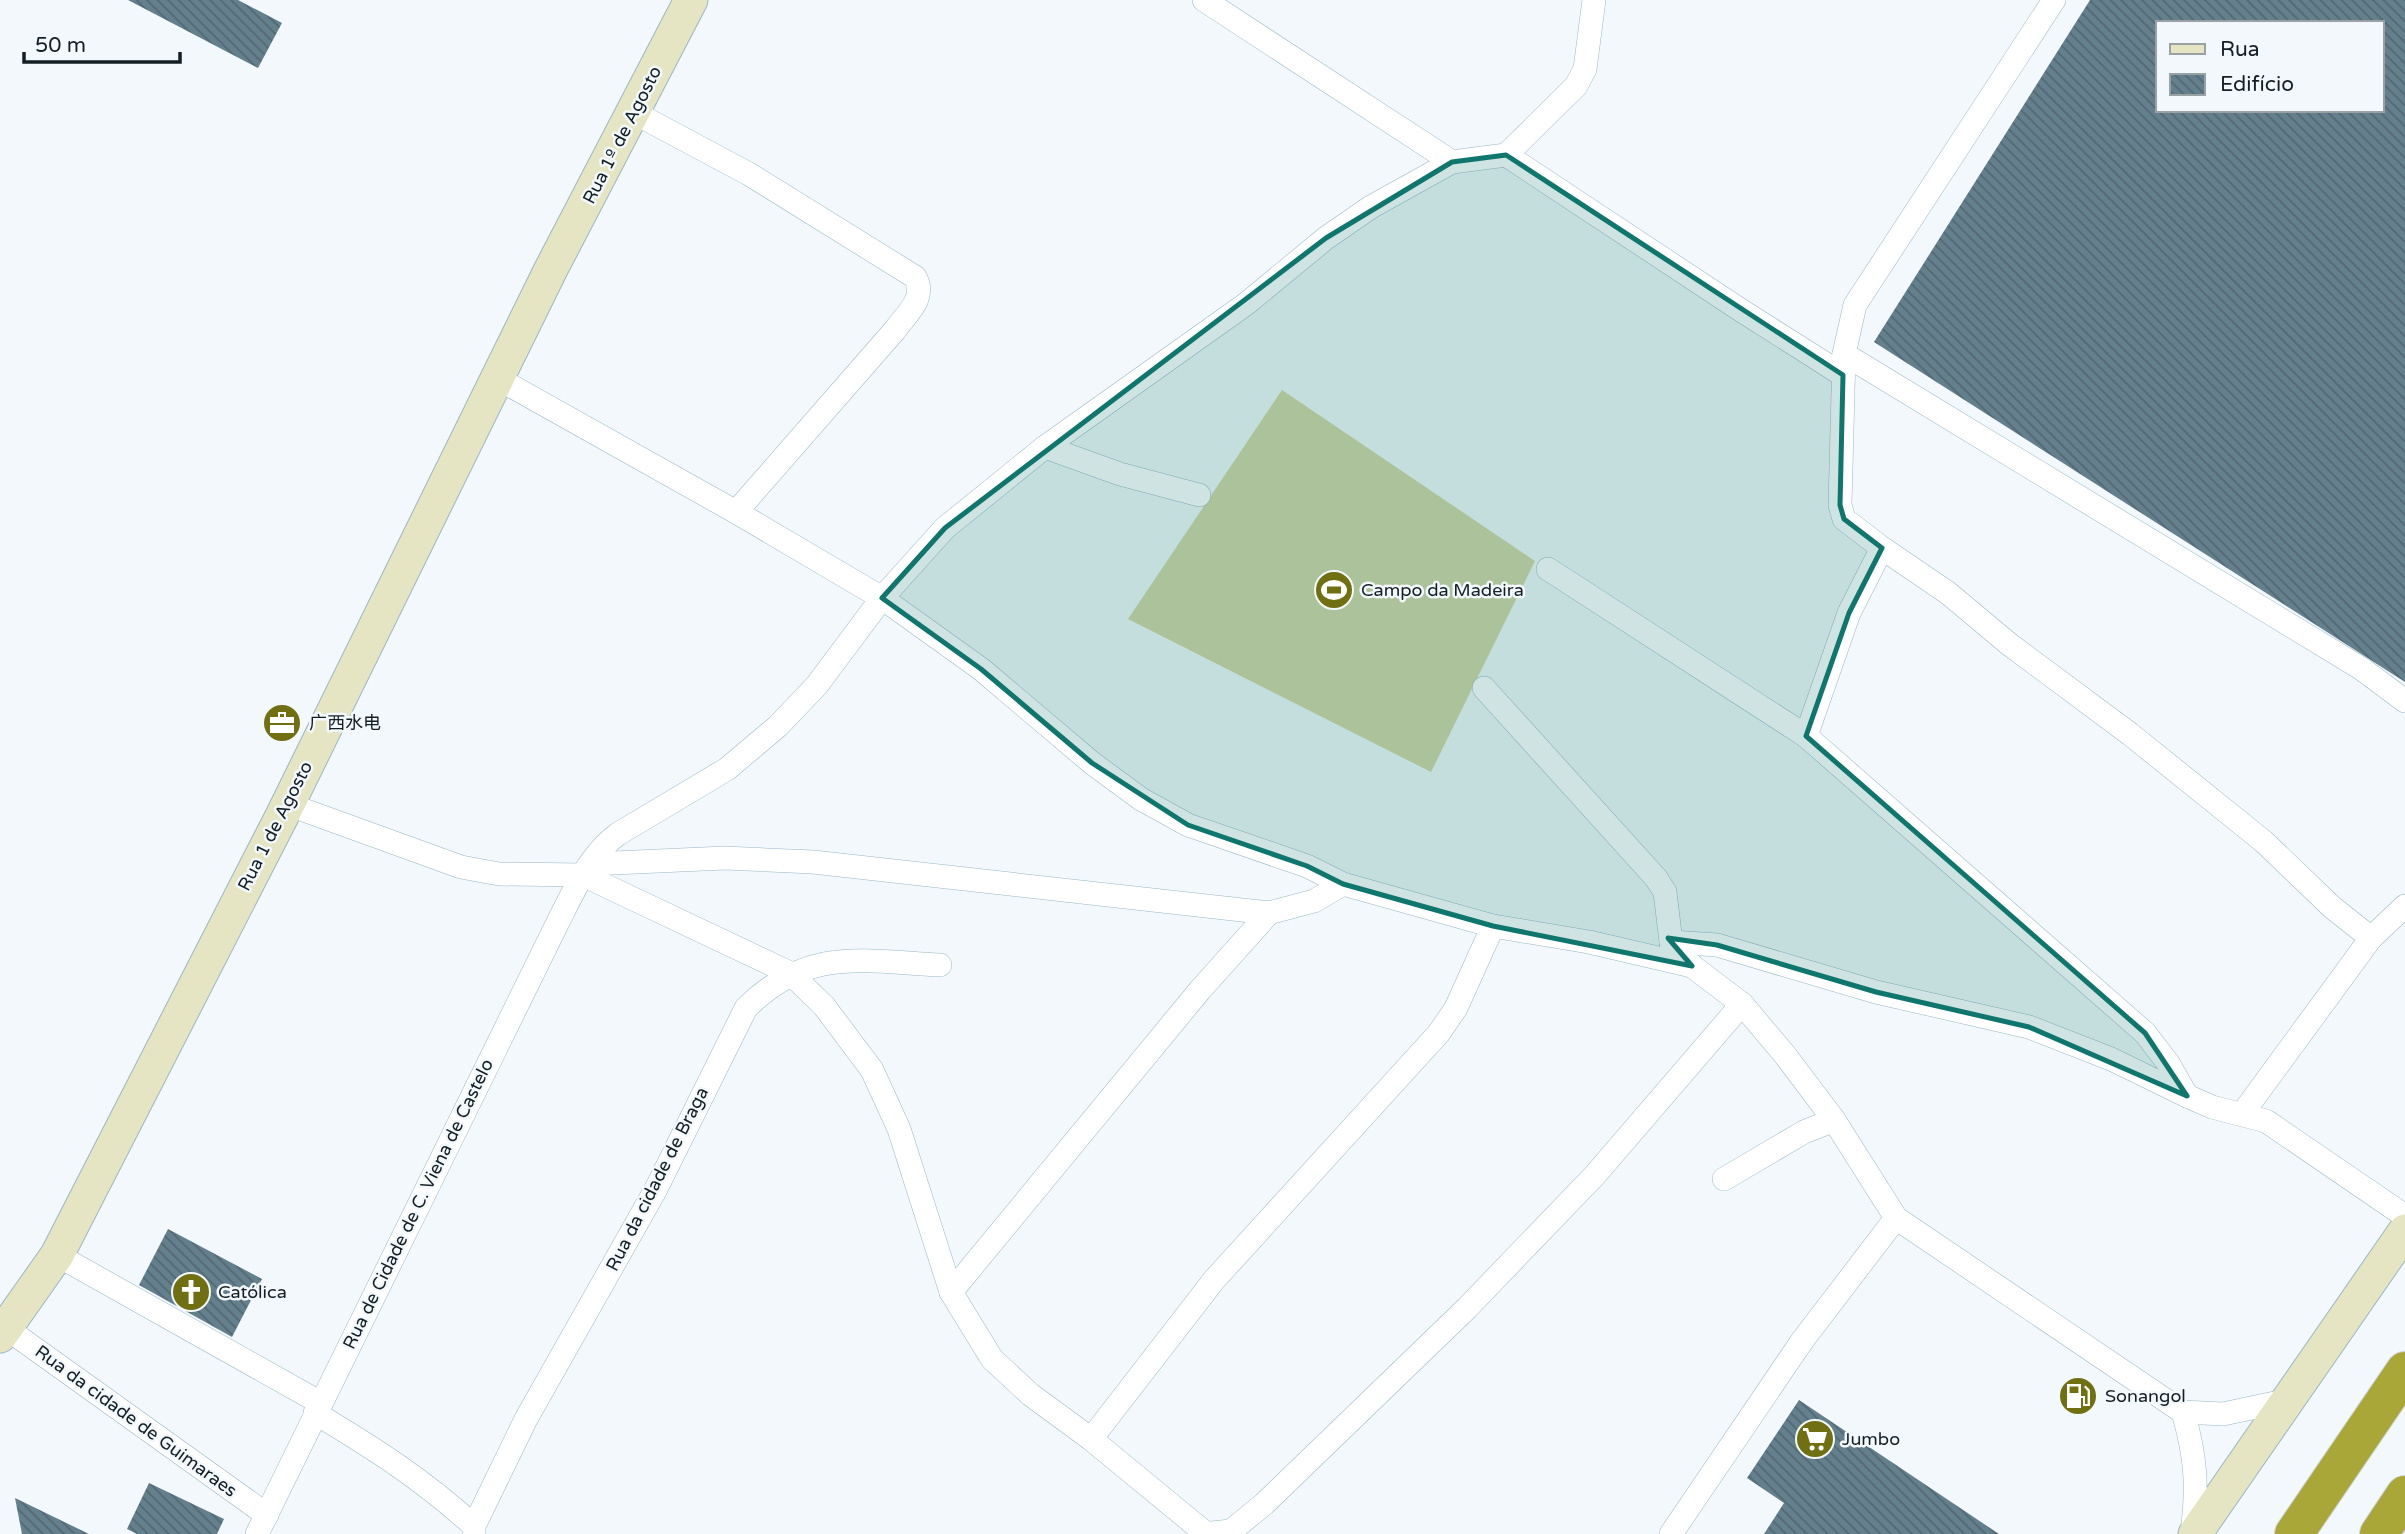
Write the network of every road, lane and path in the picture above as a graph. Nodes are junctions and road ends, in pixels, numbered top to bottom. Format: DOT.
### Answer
graph roads {
  1 [pos="691,0"];
  2 [pos="1204,0"];
  3 [pos="1594,0"];
  4 [pos="2054,0"];
  5 [pos="634,112"];
  6 [pos="1506,155"];
  7 [pos="1452,162"];
  8 [pos="551,269"];
  9 [pos="1843,365"];
  10 [pos="497,378"];
  11 [pos="1045,447"];
  12 [pos="1199,495"];
  13 [pos="736,512"];
  14 [pos="1882,548"];
  15 [pos="1548,569"];
  16 [pos="881,598"];
  17 [pos="1484,688"];
  18 [pos="2405,701"];
  19 [pos="1806,736"];
  20 [pos="287,804"];
  21 [pos="587,869"];
  22 [pos="1343,884"];
  23 [pos="2405,906"];
  24 [pos="1269,913"];
  25 [pos="1493,926"];
  26 [pos="2371,938"];
  27 [pos="1671,942"];
  28 [pos="940,965"];
  29 [pos="1692,966"];
  30 [pos="790,973"];
  31 [pos="1742,1004"];
  32 [pos="2188,1096"];
  33 [pos="2242,1114"];
  34 [pos="1834,1120"];
  35 [pos="1724,1179"];
  36 [pos="2405,1216"];
  37 [pos="1896,1218"];
  38 [pos="2405,1231"];
  39 [pos="57,1255"];
  40 [pos="951,1292"];
  41 [pos="3,1332"];
  42 [pos="2405,1371"];
  43 [pos="2289,1400"];
  44 [pos="317,1407"];
  45 [pos="2183,1412"];
  46 [pos="1091,1439"];
  47 [pos="2405,1495"];
  48 [pos="262,1524"];
  49 [pos="474,1530"];
  50 [pos="1203,1533"];
  51 [pos="1233,1533"];
  52 [pos="1671,1534"];
  53 [pos="2194,1534"];
  54 [pos="2294,1534"];
  55 [pos="2379,1534"];
  1 -- 5 [label="main road, Rua 1º de Agosto"];
  2 -- 7 [label="street"];
  3 -- 6 [label="street"];
  4 -- 9 [label="street"];
  5 -- 8 [label="main road, Rua 1º de Agosto"];
  5 -- 13 [label="street"];
  6 -- 7 [label="street"];
  6 -- 9 [label="street"];
  7 -- 11 [label="street, Rua de Cidade de C. Viena de Castelo"];
  8 -- 10 [label="main road, Rua 1 de Agosto"];
  9 -- 14 [label="street"];
  9 -- 18 [label="street"];
  10 -- 13 [label="street"];
  10 -- 20 [label="main road, Rua 1 de Agosto"];
  11 -- 12 [label="street"];
  11 -- 16 [label="street, Rua de Cidade de C. Viena de Castelo"];
  13 -- 16 [label="street"];
  14 -- 19 [label="street"];
  14 -- 26 [label="street"];
  15 -- 19 [label="street"];
  16 -- 21 [label="street, Rua de Cidade de C. Viena de Castelo"];
  16 -- 22 [label="street"];
  17 -- 27 [label="street"];
  19 -- 32 [label="street"];
  20 -- 21 [label="street"];
  20 -- 39 [label="main road, Rua 1 de Agosto"];
  21 -- 24 [label="street"];
  21 -- 30 [label="street"];
  21 -- 44 [label="street, Rua de Cidade de C. Viena de Castelo"];
  22 -- 24 [label="street"];
  22 -- 25 [label="street"];
  23 -- 26 [label="street"];
  24 -- 40 [label="street"];
  25 -- 29 [label="street"];
  25 -- 46 [label="street"];
  26 -- 33 [label="street"];
  27 -- 29 [label="street"];
  27 -- 32 [label="street"];
  28 -- 30 [label="street, Rua da cidade de Braga"];
  29 -- 31 [label="street"];
  30 -- 40 [label="street"];
  30 -- 49 [label="street, Rua da cidade de Braga"];
  31 -- 34 [label="street"];
  31 -- 51 [label="street"];
  32 -- 33 [label="street"];
  33 -- 36 [label="street"];
  34 -- 35 [label="street"];
  34 -- 37 [label="street"];
  37 -- 45 [label="street"];
  37 -- 52 [label="street"];
  38 -- 43 [label="main road"];
  39 -- 41 [label="main road, Rua 1 de Agosto"];
  39 -- 44 [label="street"];
  40 -- 46 [label="street"];
  41 -- 48 [label="street, Rua da cidade de Guimaraes"];
  42 -- 54 [label="highway"];
  43 -- 45 [label="street"];
  43 -- 53 [label="main road"];
  44 -- 48 [label="street, Rua de Cidade de C. Viena de Castelo"];
  44 -- 49 [label="street"];
  45 -- 53 [label="street"];
  46 -- 50 [label="street"];
  47 -- 55 [label="highway"];
  50 -- 51 [label="street"];
}
